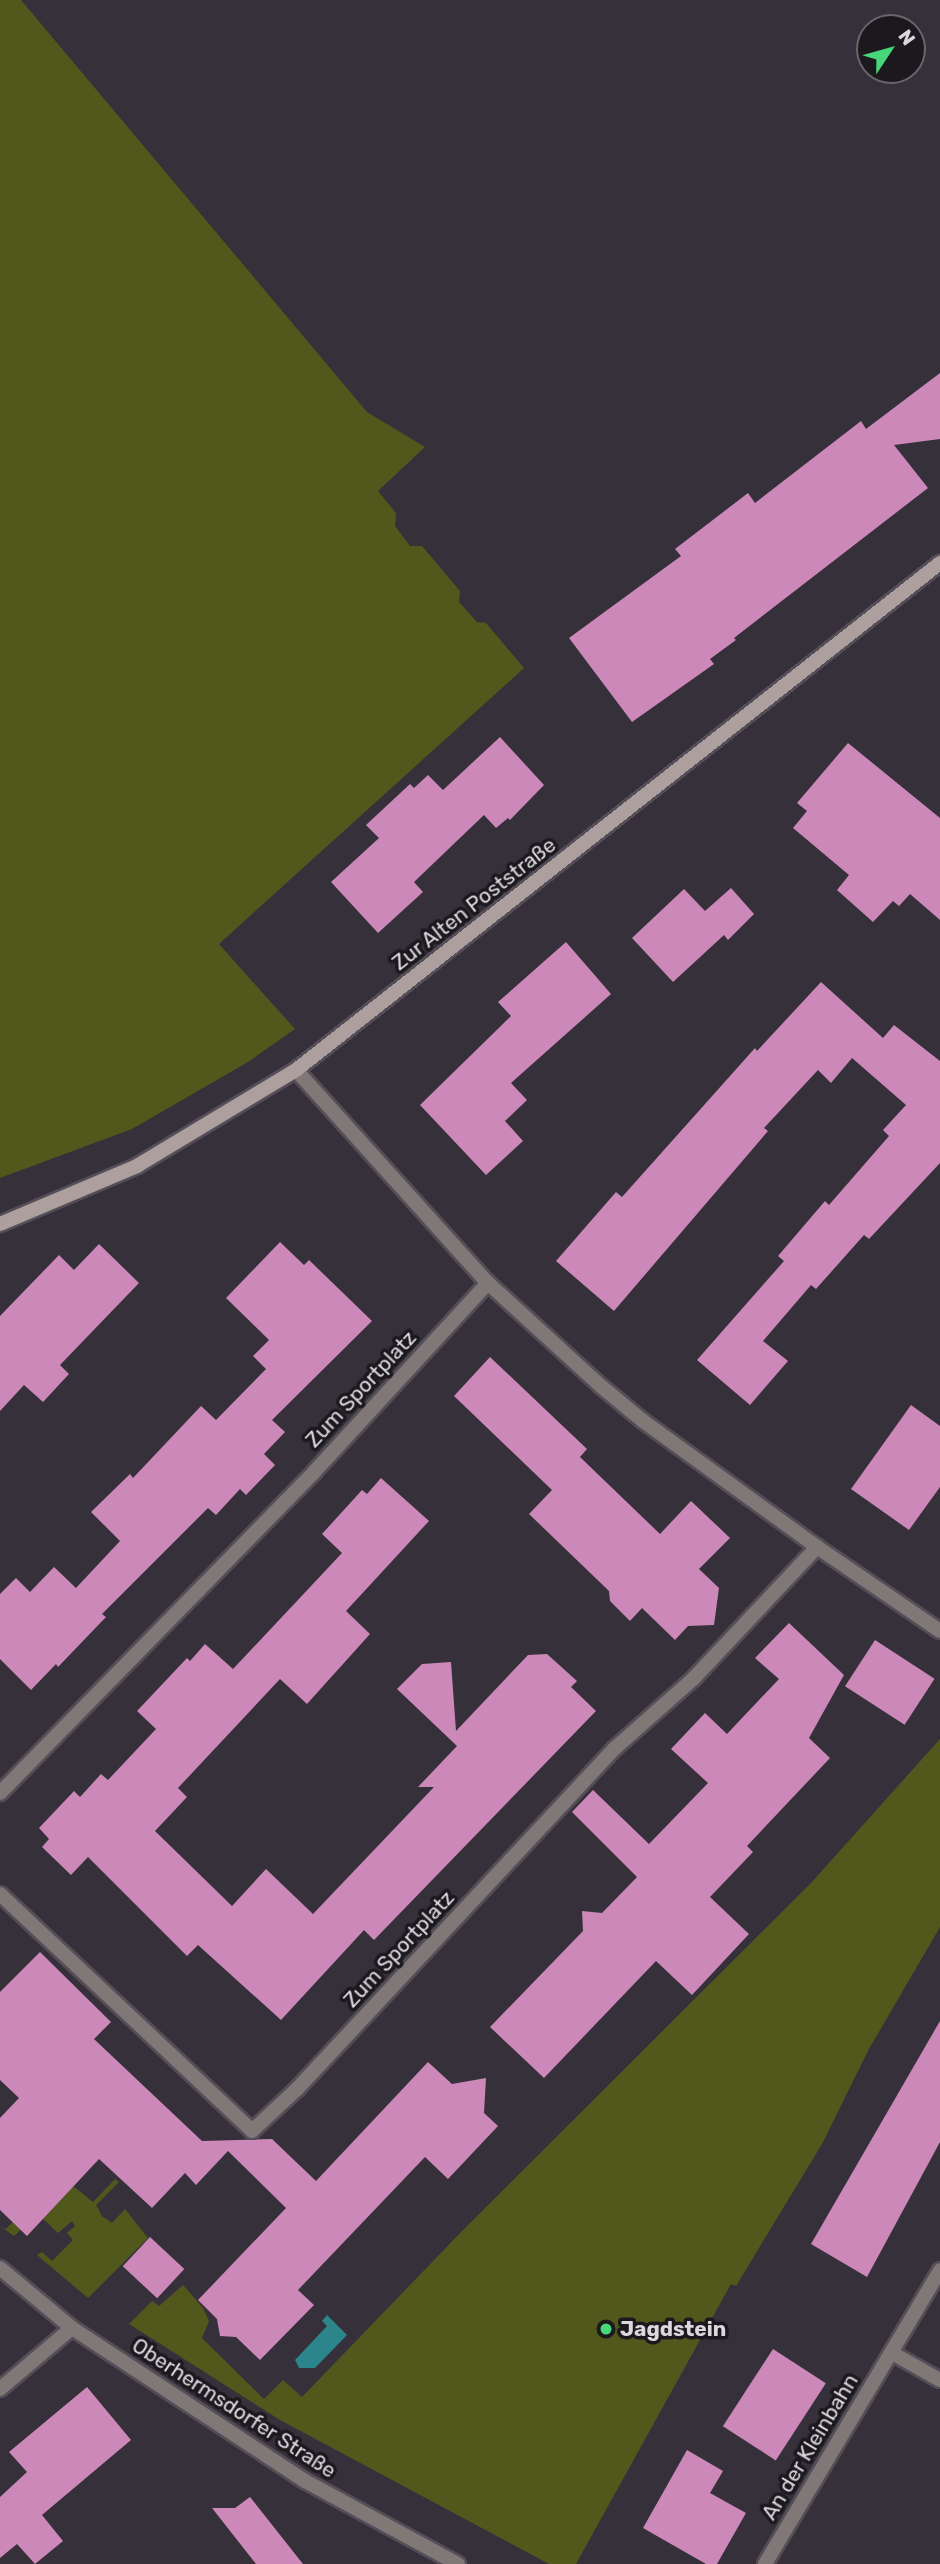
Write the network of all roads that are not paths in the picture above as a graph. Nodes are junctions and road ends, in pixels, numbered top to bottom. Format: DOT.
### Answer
graph roads {
  1 [pos="940,563"];
  2 [pos="296,1070"];
  3 [pos="0,1224"];
  4 [pos="488,1283"];
  5 [pos="817,1547"];
  6 [pos="940,1631"];
  7 [pos="0,1793"];
  8 [pos="0,1894"];
  9 [pos="0,2268"];
  10 [pos="940,2270"];
  11 [pos="72,2328"];
  12 [pos="892,2353"];
  13 [pos="940,2380"];
  14 [pos="0,2389"];
  15 [pos="458,2564"];
  16 [pos="765,2564"];
  1 -- 2 [label="street, Zur Alten Poststraße"];
  2 -- 3 [label="street, Zur Alten Poststraße"];
  2 -- 4 [label="street"];
  4 -- 5 [label="street"];
  4 -- 7 [label="street, Zum Sportplatz"];
  5 -- 6 [label="street"];
  5 -- 8 [label="street, Zum Sportplatz"];
  9 -- 11 [label="street, Oberhermsdorfer Straße"];
  10 -- 12 [label="street, An der Kleinbahn"];
  11 -- 14 [label="street"];
  11 -- 15 [label="street, Oberhermsdorfer Straße"];
  12 -- 13 [label="street"];
  12 -- 16 [label="street, An der Kleinbahn"];
}
